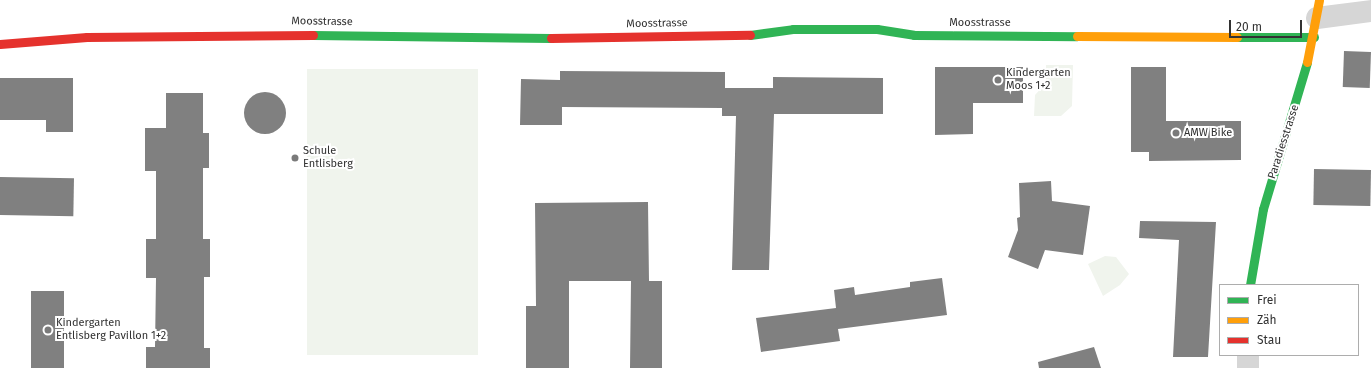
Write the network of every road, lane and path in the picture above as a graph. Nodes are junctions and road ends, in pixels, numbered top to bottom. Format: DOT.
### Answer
graph roads {
  1 [pos="1371,11"];
  2 [pos="1317,18"];
  3 [pos="0,44"];
  4 [pos="1250,284"];
  5 [pos="1248,356"];
  6 [pos="1248,368"];
  1 -- 2 [label="street"];
  2 -- 3 [label="street, Moosstrasse"];
  2 -- 4 [label="street, Paradiesstrasse"];
  5 -- 6 [label="street"];
}
